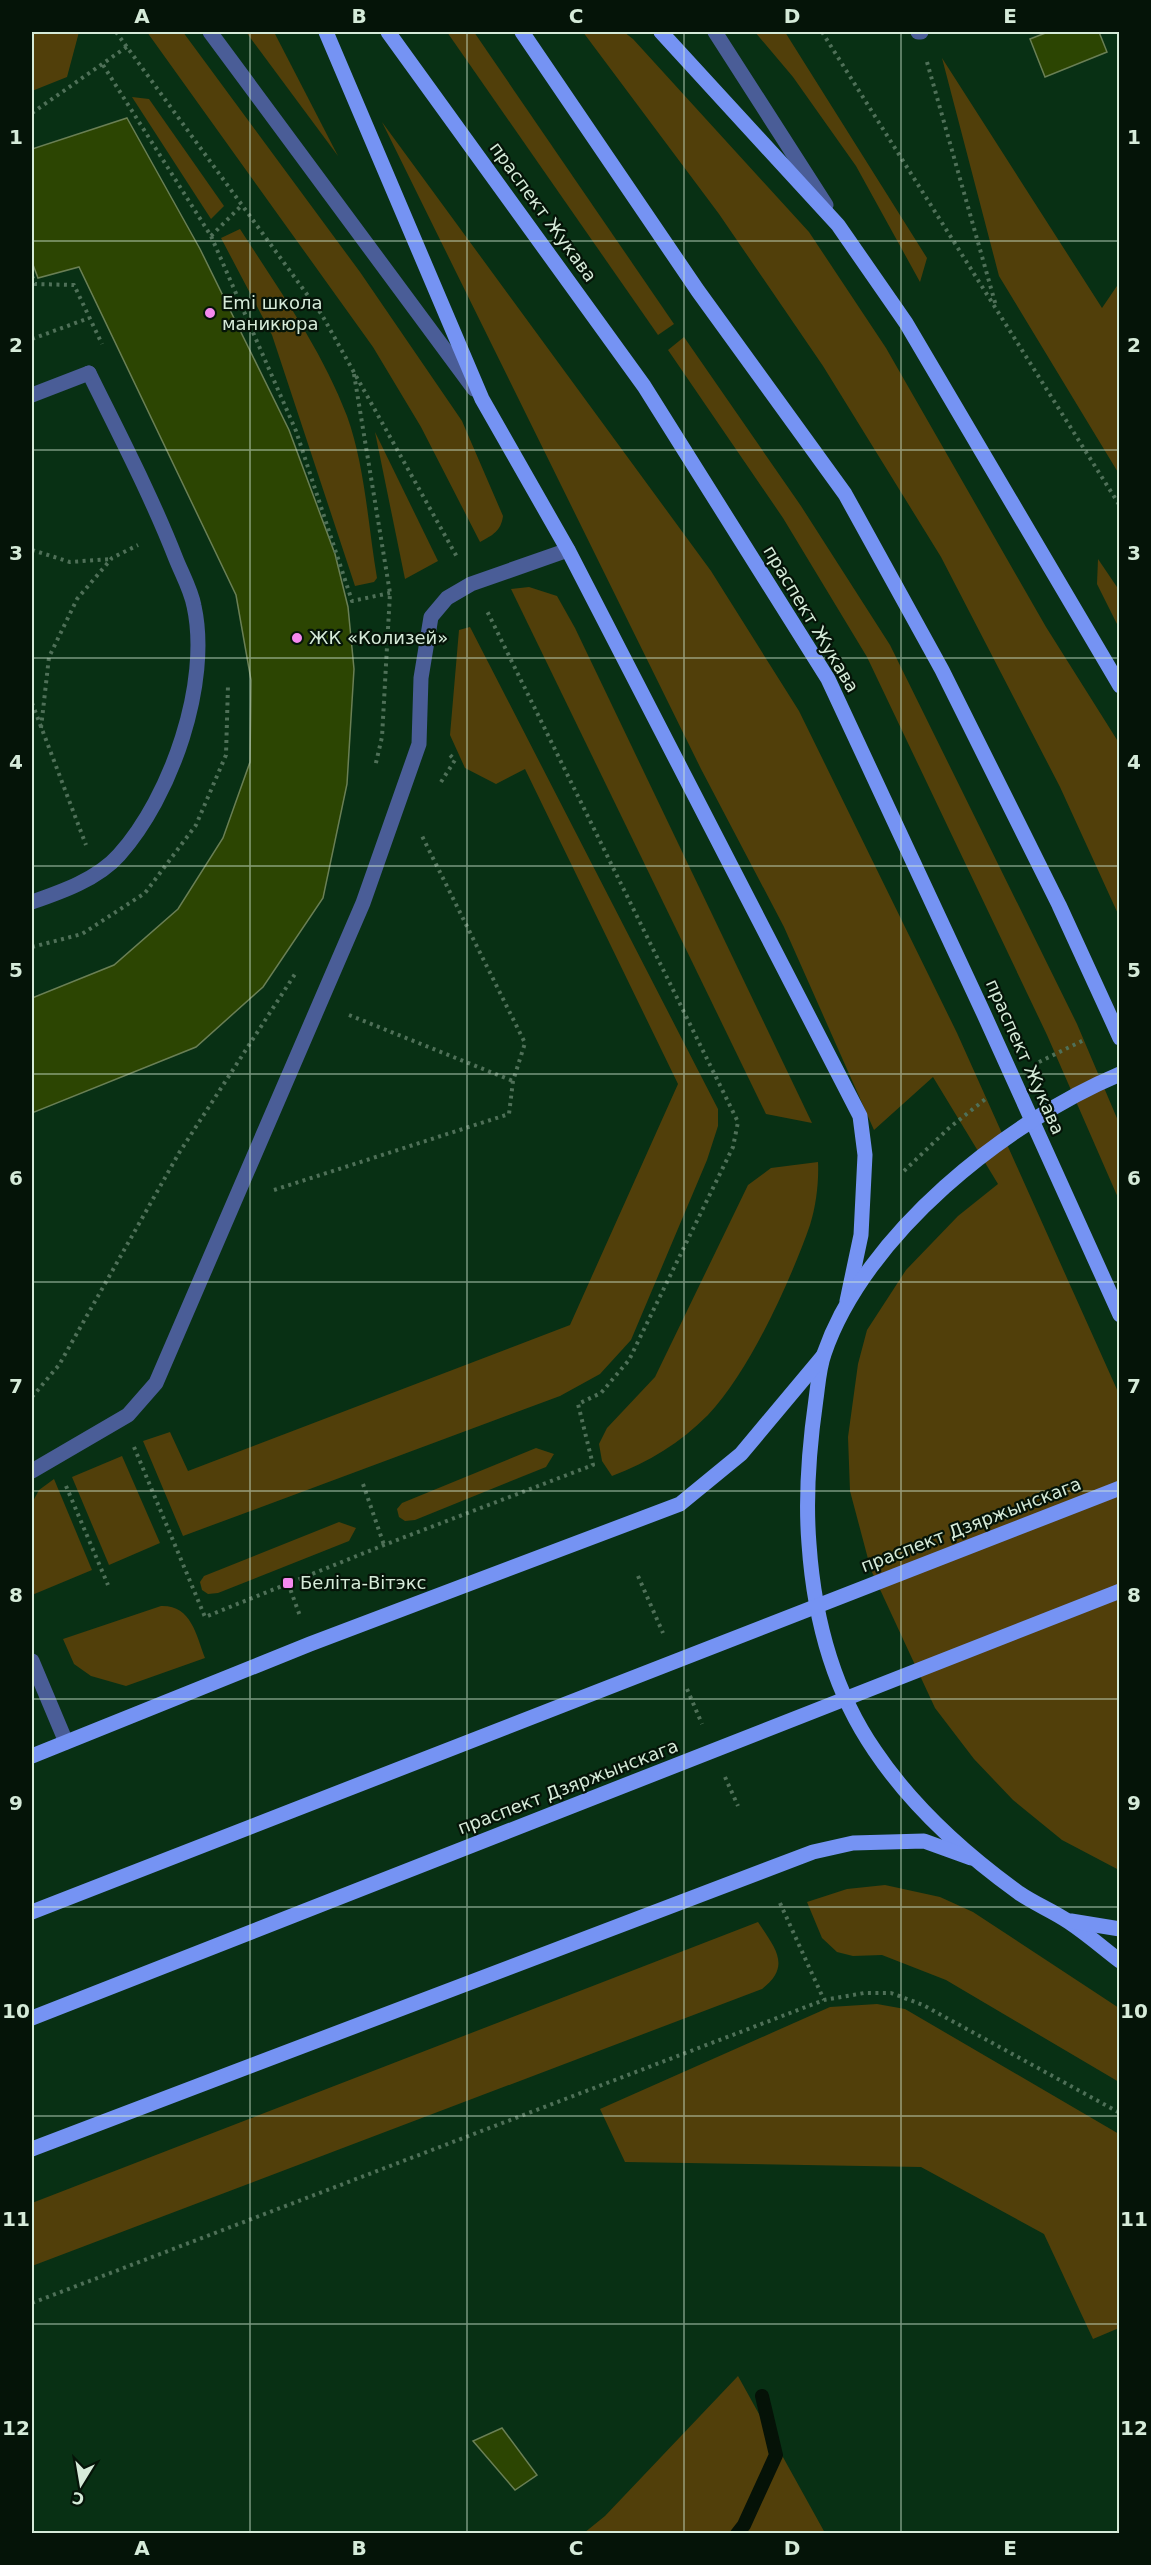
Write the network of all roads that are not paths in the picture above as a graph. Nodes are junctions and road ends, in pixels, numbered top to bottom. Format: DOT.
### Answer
graph roads {
  1 [pos="210,32"];
  2 [pos="326,32"];
  3 [pos="388,32"];
  4 [pos="522,32"];
  5 [pos="661,32"];
  6 [pos="715,32"];
  7 [pos="838,225"];
  8 [pos="32,395"];
  9 [pos="482,399"];
  10 [pos="568,550"];
  11 [pos="1119,686"];
  12 [pos="32,902"];
  13 [pos="1119,1038"];
  14 [pos="1119,1074"];
  15 [pos="847,1301"];
  16 [pos="1119,1315"];
  17 [pos="823,1356"];
  18 [pos="32,1471"];
  19 [pos="1119,1488"];
  20 [pos="1119,1591"];
  21 [pos="32,1661"];
  22 [pos="66,1742"];
  23 [pos="32,1756"];
  24 [pos="976,1860"];
  25 [pos="32,1912"];
  26 [pos="1068,1921"];
  27 [pos="1119,1929"];
  28 [pos="1119,1961"];
  29 [pos="32,2018"];
  30 [pos="32,2149"];
  1 -- 9 [label="street"];
  2 -- 9 [label="main road"];
  3 -- 16 [label="main road, праспект Жукава"];
  4 -- 13 [label="main road"];
  5 -- 7 [label="main road"];
  6 -- 7 [label="street"];
  7 -- 11 [label="main road"];
  8 -- 12 [label="street"];
  9 -- 10 [label="main road"];
  10 -- 15 [label="main road"];
  10 -- 18 [label="street"];
  14 -- 15 [label="main road"];
  15 -- 17 [label="main road"];
  17 -- 22 [label="main road"];
  17 -- 24 [label="main road"];
  19 -- 25 [label="main road, праспект Дзяржынскага"];
  20 -- 29 [label="main road, праспект Дзяржынскага"];
  21 -- 22 [label="street"];
  22 -- 23 [label="main road"];
  24 -- 26 [label="main road"];
  24 -- 30 [label="main road"];
  26 -- 27 [label="main road"];
  26 -- 28 [label="main road"];
}
